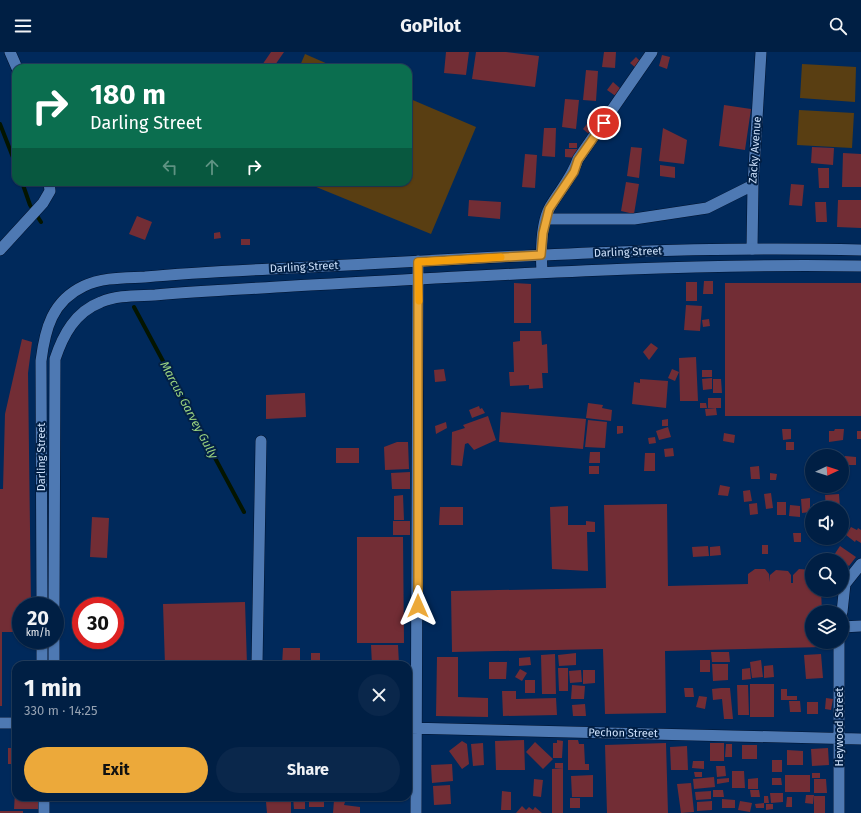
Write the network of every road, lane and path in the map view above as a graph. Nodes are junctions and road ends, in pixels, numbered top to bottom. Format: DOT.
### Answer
graph roads {
  1 [pos="10,52"];
  2 [pos="652,52"];
  3 [pos="761,52"];
  4 [pos="15,64"];
  5 [pos="753,185"];
  6 [pos="49,186"];
  7 [pos="546,219"];
  8 [pos="752,249"];
  9 [pos="0,250"];
  10 [pos="861,250"];
  11 [pos="541,255"];
  12 [pos="418,262"];
  13 [pos="861,266"];
  14 [pos="542,272"];
  15 [pos="179,274"];
  16 [pos="419,280"];
  17 [pos="180,292"];
  18 [pos="261,441"];
  19 [pos="861,564"];
  20 [pos="42,597"];
  21 [pos="54,597"];
  22 [pos="843,605"];
  23 [pos="861,626"];
  24 [pos="849,627"];
  25 [pos="42,649"];
  26 [pos="54,649"];
  27 [pos="840,649"];
  28 [pos="42,661"];
  29 [pos="54,661"];
  30 [pos="257,661"];
  31 [pos="0,723"];
  32 [pos="12,723"];
  33 [pos="412,728"];
  34 [pos="861,738"];
  35 [pos="838,739"];
  36 [pos="44,801"];
  37 [pos="44,813"];
  38 [pos="416,813"];
  39 [pos="839,813"];
  1 -- 4 [label="street"];
  2 -- 7 [label="street"];
  3 -- 5 [label="street, Zacky Avenue"];
  5 -- 7 [label="street"];
  5 -- 8 [label="street, Zacky Avenue"];
  6 -- 9 [label="street"];
  7 -- 11 [label="street"];
  8 -- 10 [label="street, Darling Street"];
  8 -- 11 [label="street, Darling Street"];
  11 -- 12 [label="street, Darling Street"];
  11 -- 14 [label="street"];
  12 -- 15 [label="street, Darling Street"];
  12 -- 16 [label="street"];
  13 -- 14 [label="street, Darling Street"];
  14 -- 16 [label="street, Darling Street"];
  15 -- 17 [label="street"];
  15 -- 20 [label="street, Darling Street"];
  16 -- 17 [label="street, Darling Street"];
  16 -- 33 [label="street"];
  17 -- 21 [label="street, Darling Street"];
  18 -- 30 [label="street"];
  19 -- 22 [label="street"];
  23 -- 24 [label="street"];
  25 -- 28 [label="street"];
  26 -- 29 [label="street"];
  27 -- 35 [label="street, Heywood Street"];
  31 -- 32 [label="street"];
  33 -- 35 [label="street, Pechon Street"];
  33 -- 38 [label="street"];
  34 -- 35 [label="street, Pechon Street"];
  35 -- 39 [label="street, Heywood Street"];
  36 -- 37 [label="street"];
}
